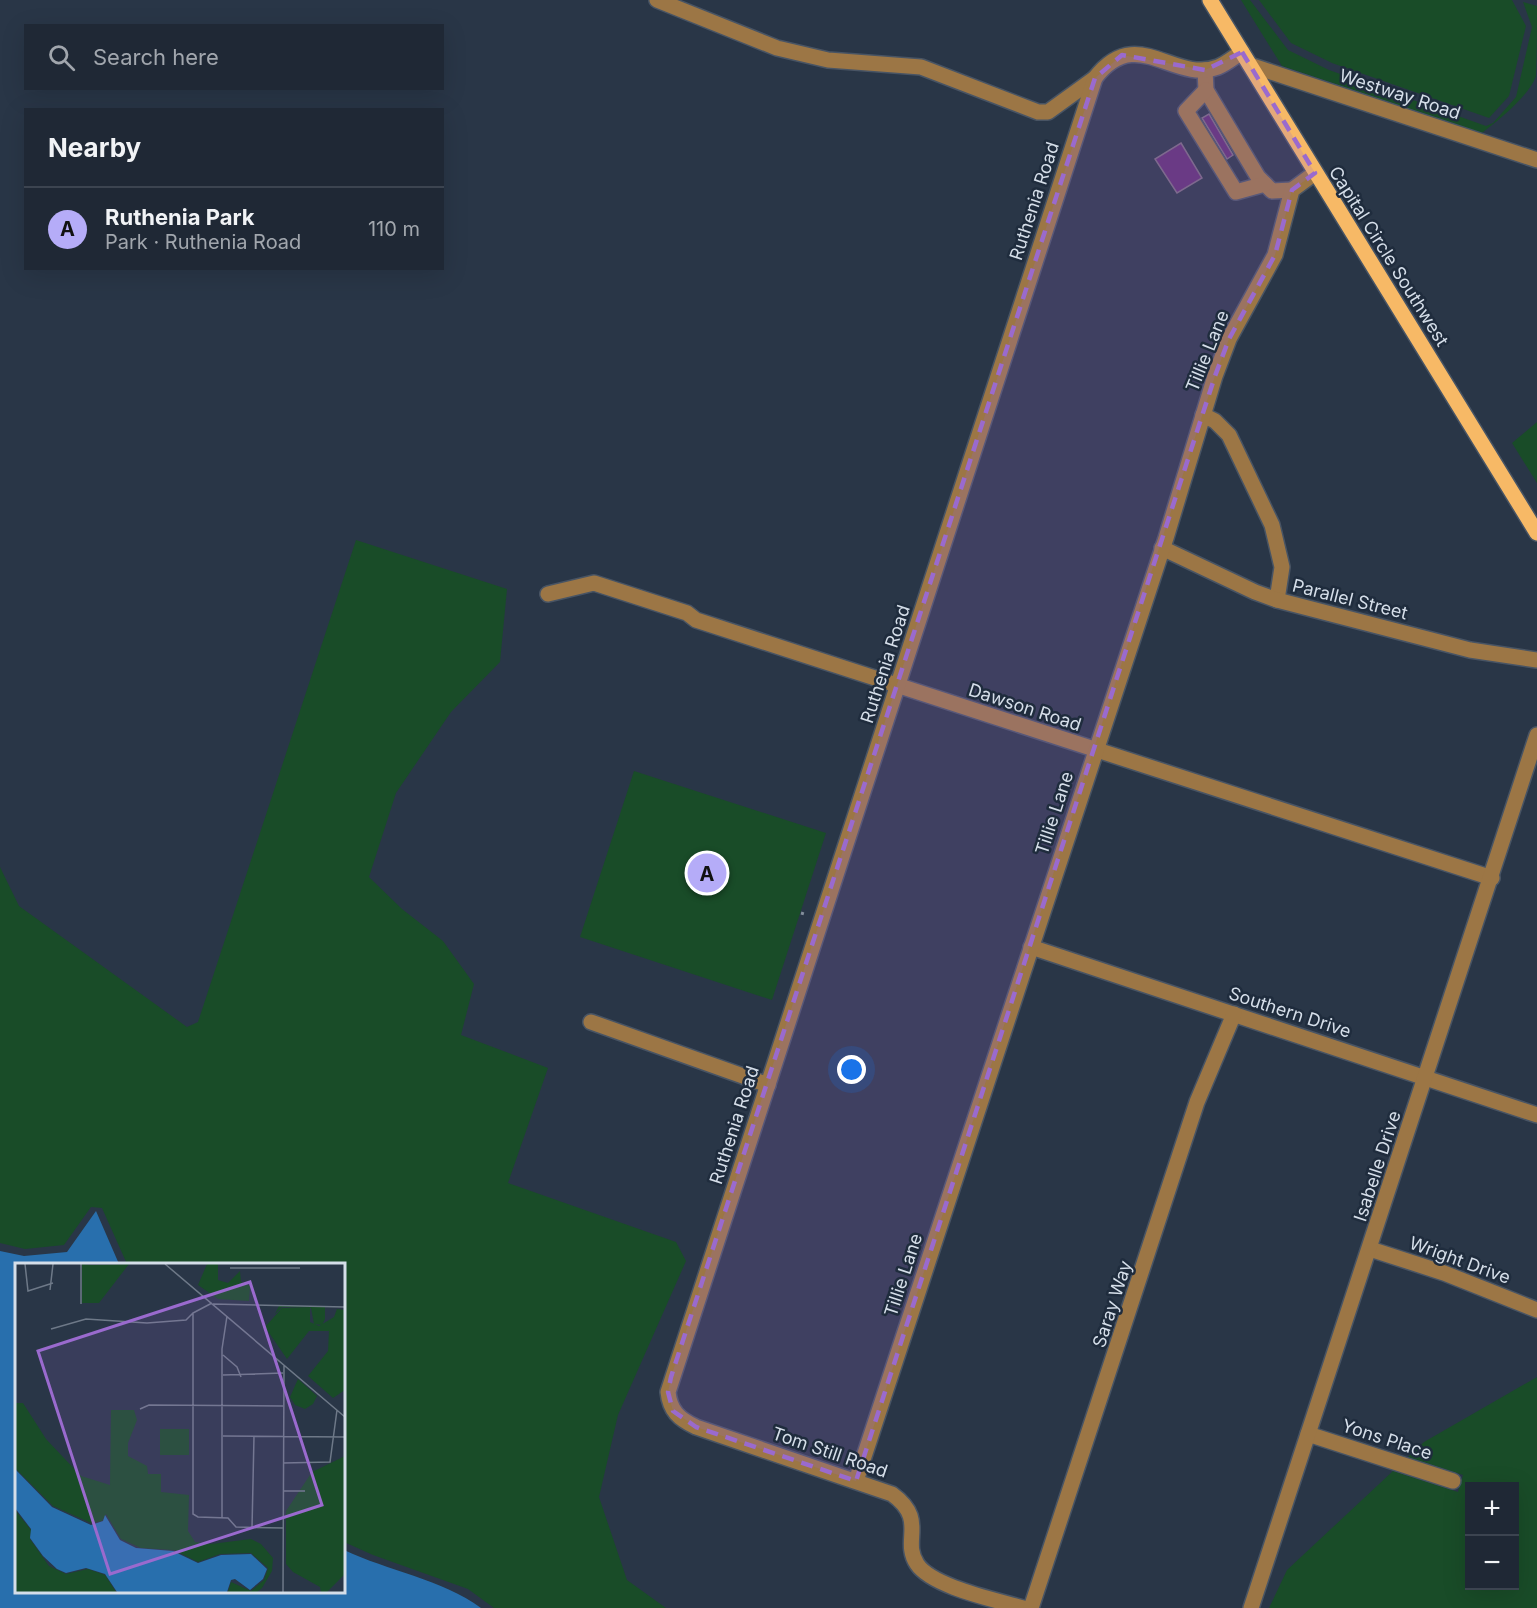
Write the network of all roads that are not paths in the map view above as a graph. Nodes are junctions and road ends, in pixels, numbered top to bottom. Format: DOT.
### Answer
graph roads {
  1 [pos="657,0"];
  2 [pos="1210,0"];
  3 [pos="1246,58"];
  4 [pos="1205,70"];
  5 [pos="1095,78"];
  6 [pos="1206,90"];
  7 [pos="1537,160"];
  8 [pos="1315,173"];
  9 [pos="1265,184"];
  10 [pos="1292,190"];
  11 [pos="1203,415"];
  12 [pos="1537,533"];
  13 [pos="1162,548"];
  14 [pos="548,594"];
  15 [pos="1277,600"];
  16 [pos="1537,660"];
  17 [pos="898,686"];
  18 [pos="1537,735"];
  19 [pos="1095,750"];
  20 [pos="1492,878"];
  21 [pos="1031,947"];
  22 [pos="1234,1014"];
  23 [pos="591,1022"];
  24 [pos="1427,1078"];
  25 [pos="768,1084"];
  26 [pos="1537,1115"];
  27 [pos="1370,1250"];
  28 [pos="1537,1310"];
  29 [pos="675,1414"];
  30 [pos="1308,1434"];
  31 [pos="856,1481"];
  32 [pos="1453,1481"];
  33 [pos="1023,1608"];
  34 [pos="1032,1608"];
  35 [pos="1251,1608"];
  1 -- 5 [label="street"];
  2 -- 3 [label="main road, Capital Circle Southwest"];
  3 -- 4 [label="street"];
  3 -- 7 [label="street, Westway Road"];
  3 -- 8 [label="main road, Capital Circle Southwest"];
  4 -- 5 [label="street"];
  4 -- 6 [label="street"];
  5 -- 17 [label="street, Ruthenia Road"];
  6 -- 9 [label="street"];
  6 -- 9 [label="street"];
  8 -- 10 [label="street"];
  8 -- 12 [label="main road, Capital Circle Southwest"];
  9 -- 10 [label="street"];
  10 -- 11 [label="street, Tillie Lane"];
  11 -- 13 [label="street, Tillie Lane"];
  11 -- 15 [label="street"];
  13 -- 15 [label="street, Parallel Street"];
  13 -- 19 [label="street, Tillie Lane"];
  14 -- 17 [label="street, Dawson Road"];
  15 -- 16 [label="street, Parallel Street"];
  17 -- 19 [label="street, Dawson Road"];
  17 -- 25 [label="street, Ruthenia Road"];
  18 -- 20 [label="street, Isabelle Drive"];
  19 -- 20 [label="street, Dawson Road"];
  19 -- 21 [label="street, Tillie Lane"];
  20 -- 24 [label="street, Isabelle Drive"];
  21 -- 22 [label="street, Southern Drive"];
  21 -- 31 [label="street, Tillie Lane"];
  22 -- 24 [label="street, Southern Drive"];
  22 -- 34 [label="street, Saray Way"];
  23 -- 25 [label="street"];
  24 -- 26 [label="street, Southern Drive"];
  24 -- 27 [label="street, Isabelle Drive"];
  25 -- 29 [label="street, Ruthenia Road"];
  27 -- 28 [label="street, Wright Drive"];
  27 -- 30 [label="street, Isabelle Drive"];
  29 -- 31 [label="street, Tom Still Road"];
  30 -- 32 [label="street, Yons Place"];
  30 -- 35 [label="street, Isabelle Drive"];
  31 -- 33 [label="street, Tom Still Road"];
}
